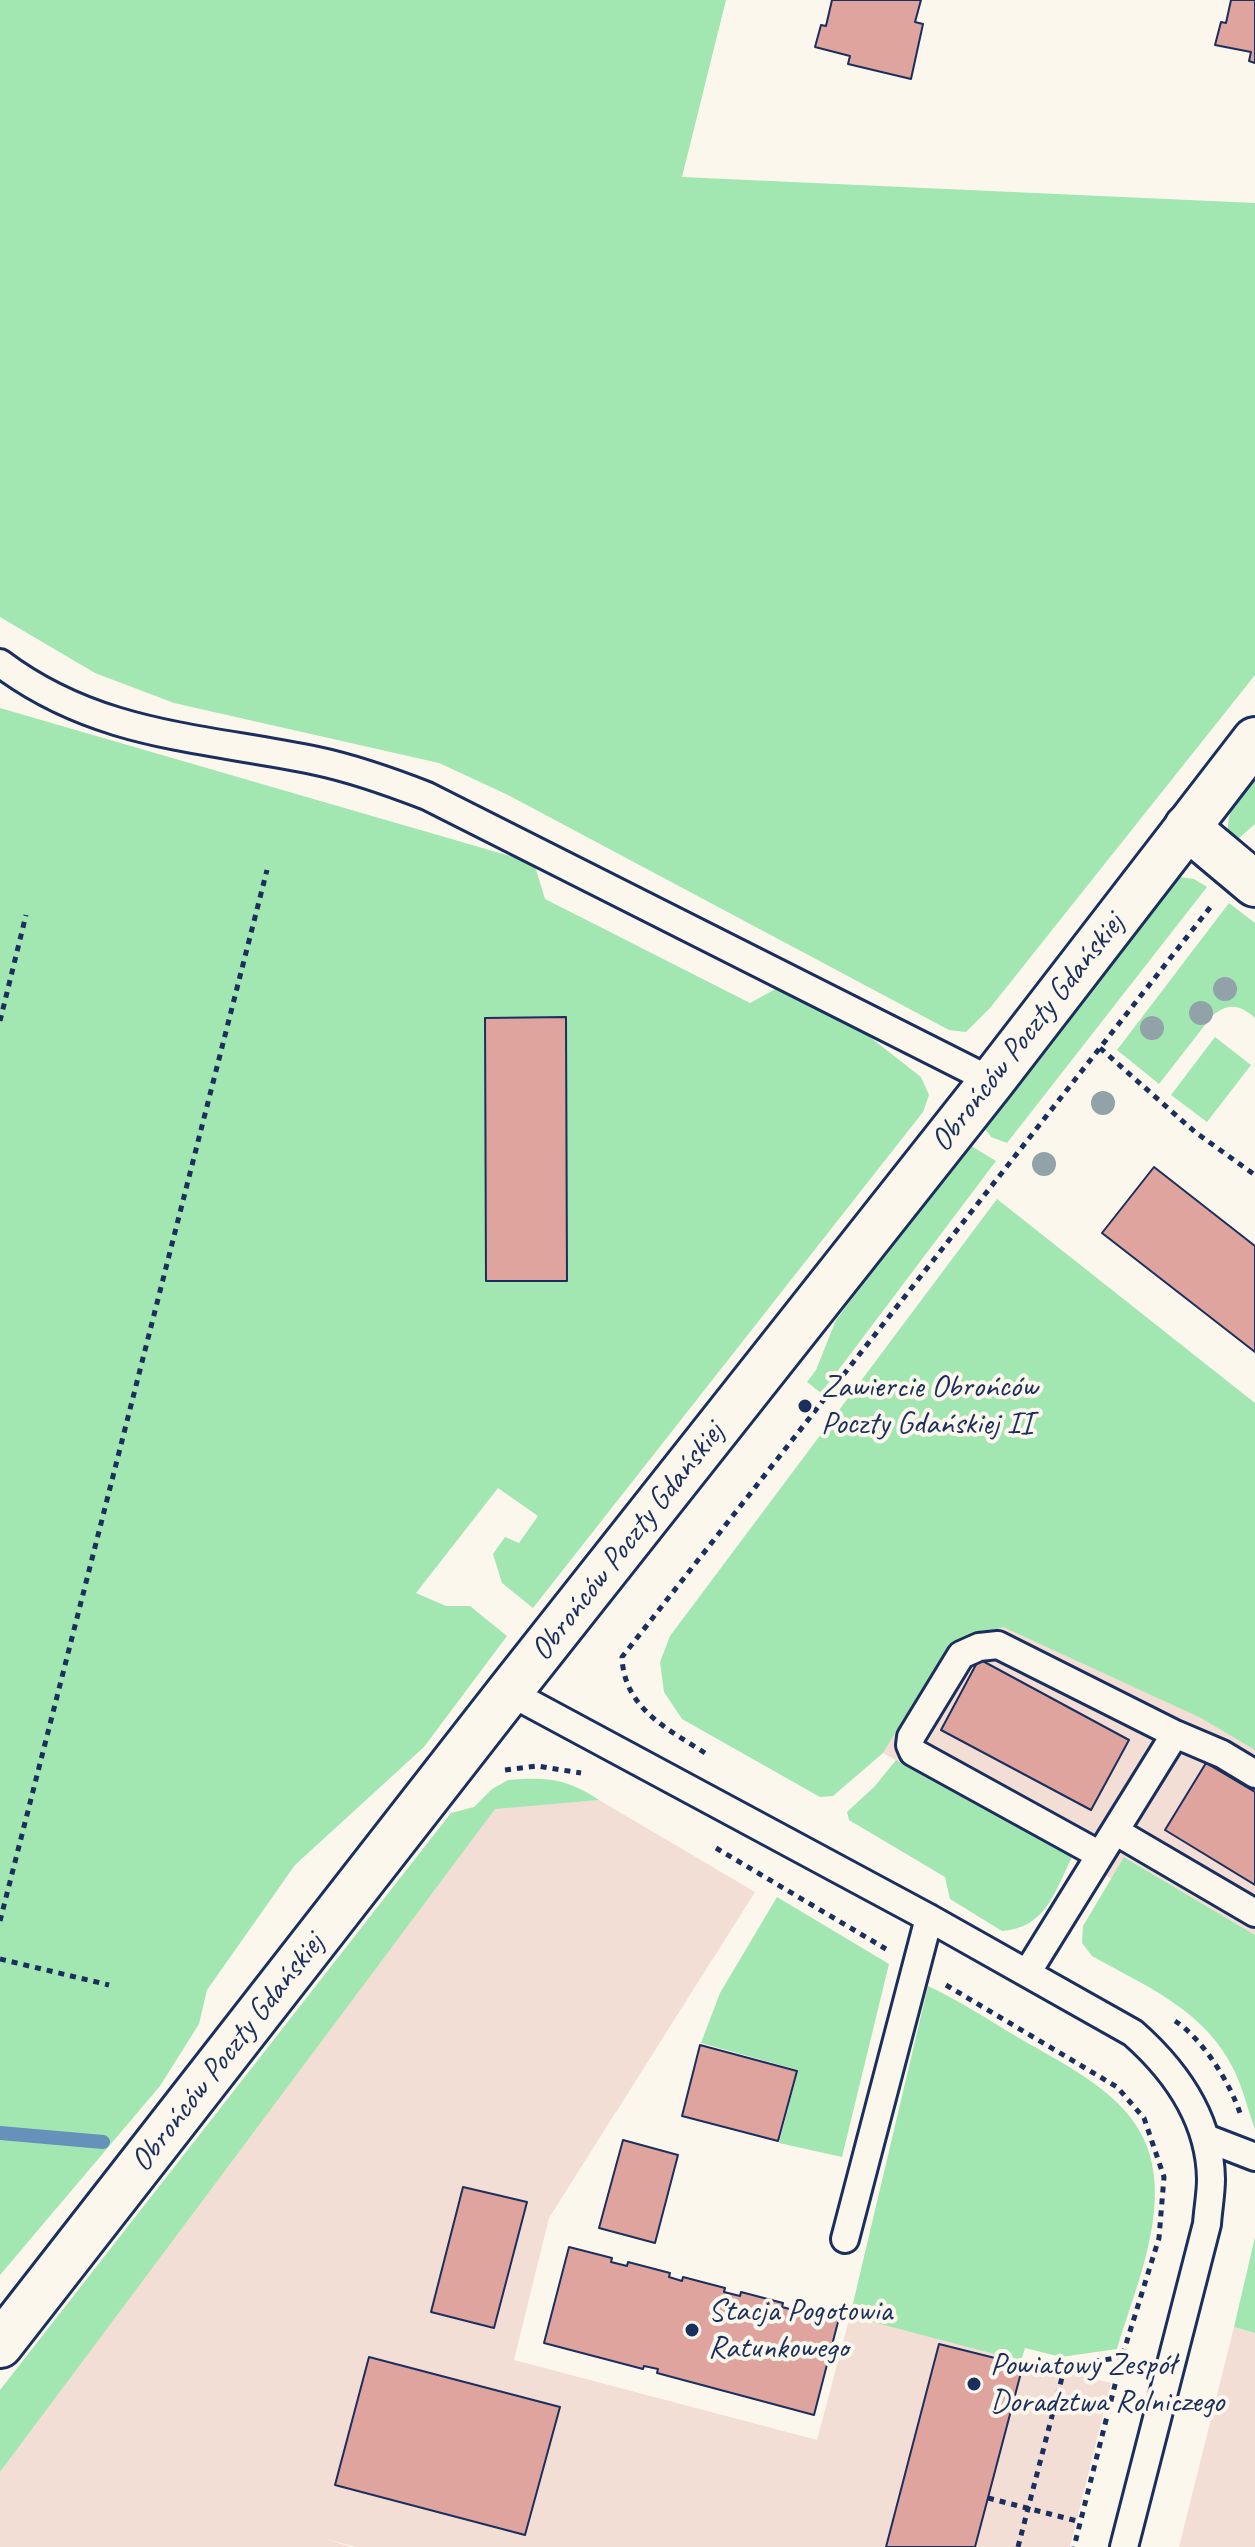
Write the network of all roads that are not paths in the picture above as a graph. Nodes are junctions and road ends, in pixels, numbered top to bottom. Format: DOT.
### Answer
graph roads {
  1 [pos="0,663"];
  2 [pos="1255,740"];
  3 [pos="1187,827"];
  4 [pos="1247,877"];
  5 [pos="992,1081"];
  6 [pos="509,1692"];
  7 [pos="1175,1734"];
  8 [pos="1255,1774"];
  9 [pos="1115,1831"];
  10 [pos="1100,1855"];
  11 [pos="1255,1913"];
  12 [pos="929,1918"];
  13 [pos="1027,1973"];
  14 [pos="1206,2138"];
  15 [pos="1252,2156"];
  16 [pos="845,2239"];
  17 [pos="0,2345"];
  18 [pos="1124,2547"];
  1 -- 5 [label="lane"];
  2 -- 3 [label="street, Obrońców Poczty Gdańskiej"];
  3 -- 4 [label="street"];
  3 -- 5 [label="street, Obrońców Poczty Gdańskiej"];
  5 -- 6 [label="street, Obrońców Poczty Gdańskiej"];
  6 -- 12 [label="lane"];
  6 -- 17 [label="street, Obrońców Poczty Gdańskiej"];
  7 -- 8 [label="lane"];
  7 -- 9 [label="lane"];
  7 -- 10 [label="lane"];
  9 -- 10 [label="lane"];
  9 -- 11 [label="lane"];
  10 -- 13 [label="lane"];
  12 -- 13 [label="lane"];
  12 -- 16 [label="lane"];
  13 -- 14 [label="lane"];
  14 -- 15 [label="lane"];
  14 -- 18 [label="lane"];
}
